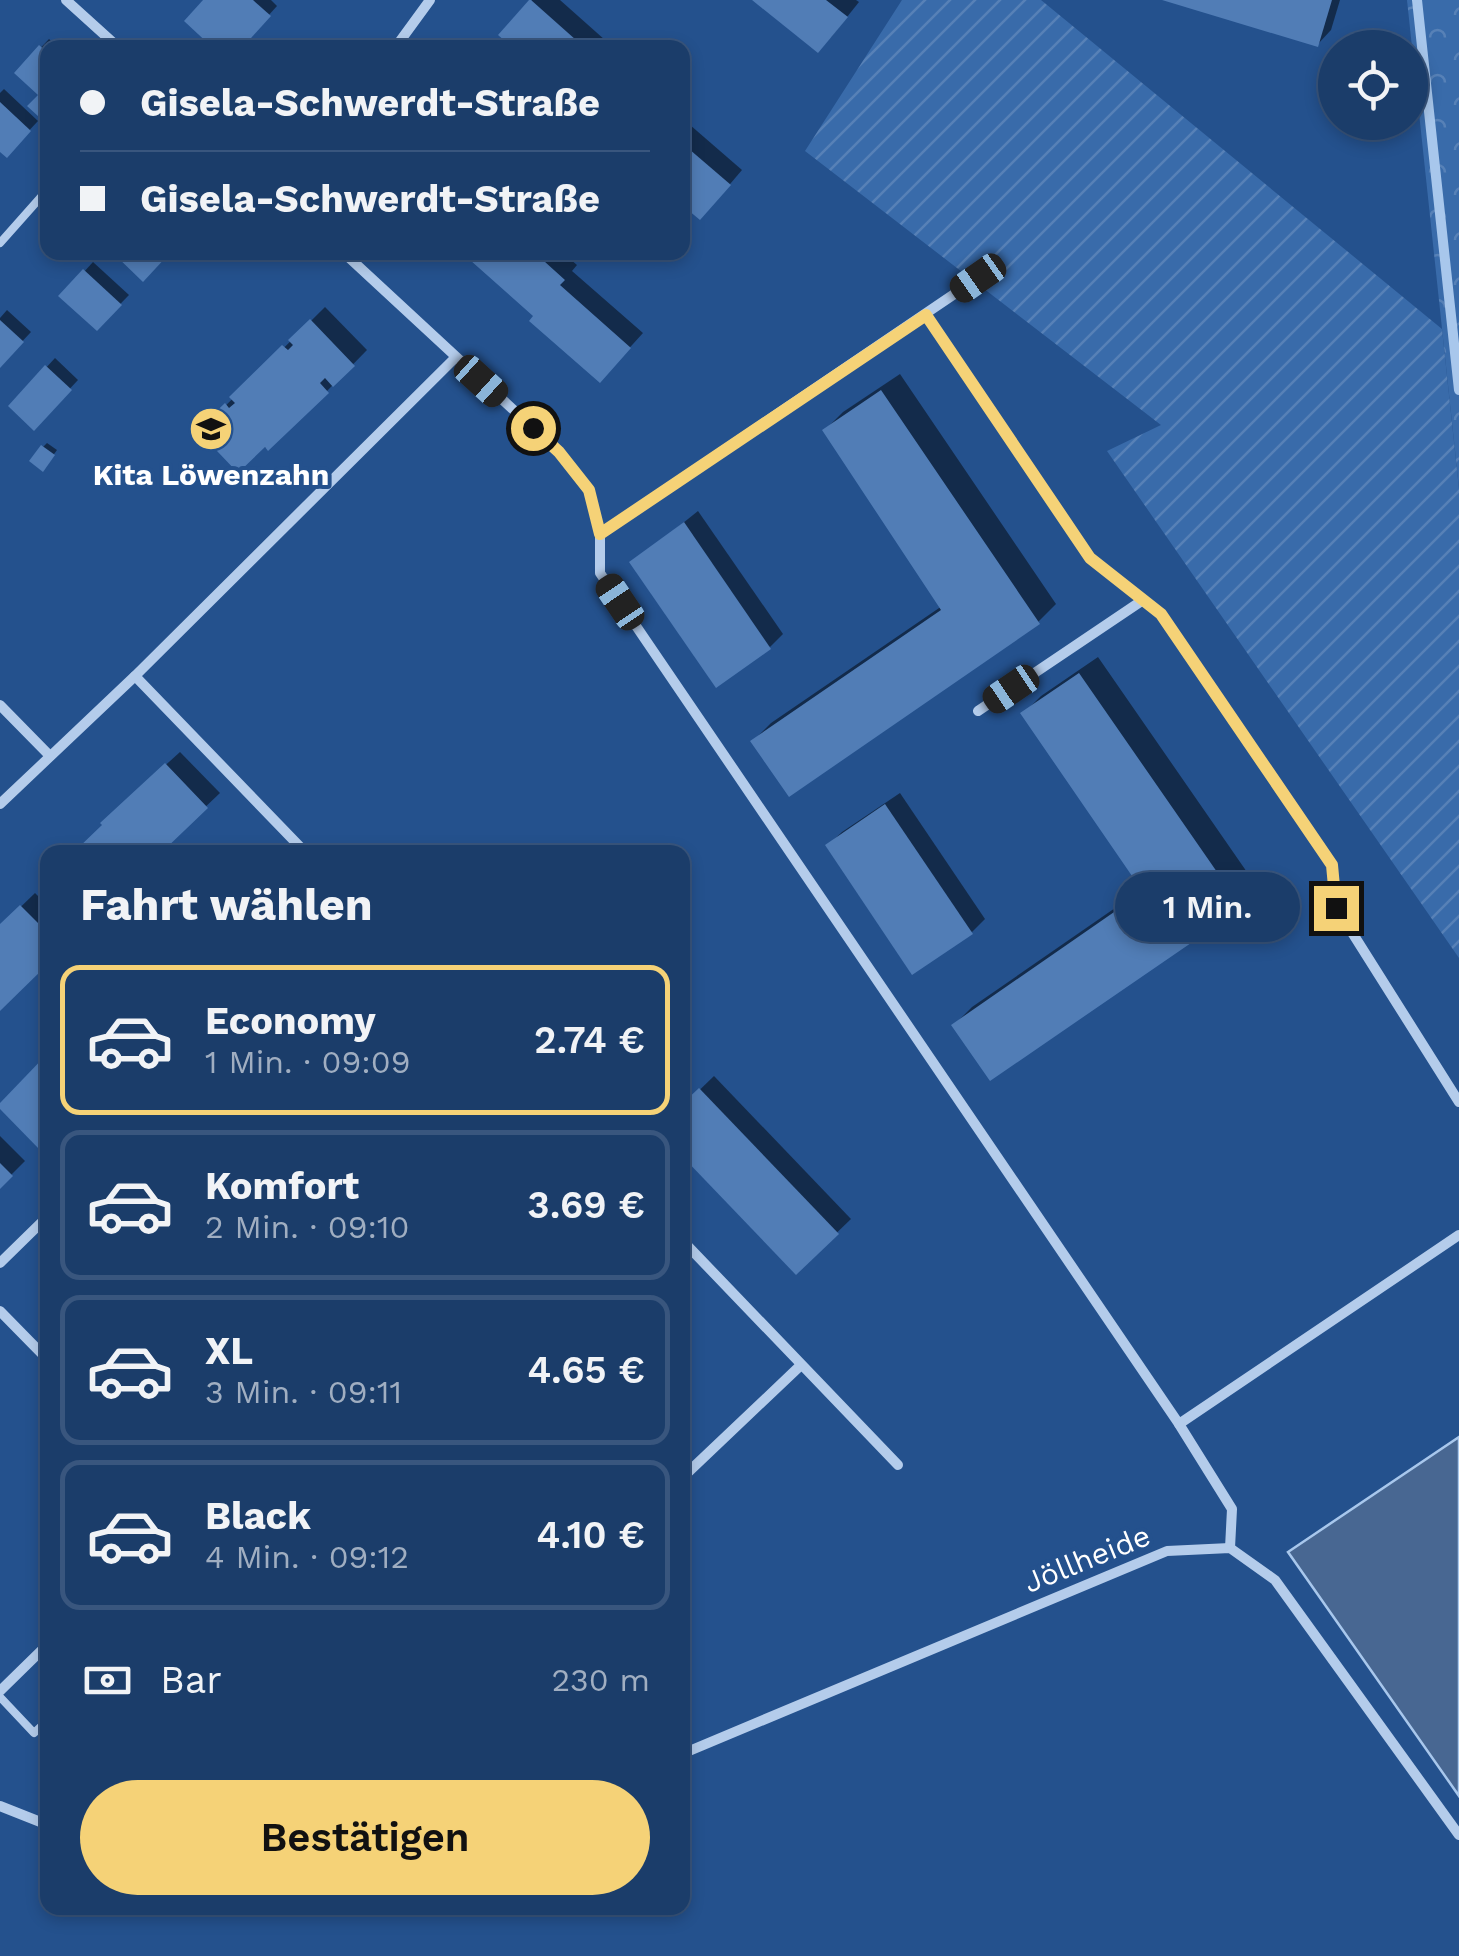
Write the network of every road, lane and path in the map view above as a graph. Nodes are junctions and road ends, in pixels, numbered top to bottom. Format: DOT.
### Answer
graph roads {
  1 [pos="66,0"];
  2 [pos="430,0"];
  3 [pos="110,40"];
  4 [pos="400,40"];
  5 [pos="40,198"];
  6 [pos="0,242"];
  7 [pos="351,260"];
  8 [pos="978,278"];
  9 [pos="926,315"];
  10 [pos="455,358"];
  11 [pos="600,534"];
  12 [pos="1143,600"];
  13 [pos="135,676"];
  14 [pos="0,705"];
  15 [pos="978,712"];
  16 [pos="50,756"];
  17 [pos="0,804"];
  18 [pos="298,845"];
  19 [pos="1459,1102"];
  20 [pos="40,1224"];
  21 [pos="1459,1235"];
  22 [pos="690,1248"];
  23 [pos="0,1263"];
  24 [pos="0,1312"];
  25 [pos="40,1352"];
  26 [pos="801,1365"];
  27 [pos="1180,1424"];
  28 [pos="898,1465"];
  29 [pos="690,1470"];
  30 [pos="1230,1548"];
  31 [pos="40,1652"];
  32 [pos="0,1694"];
  33 [pos="40,1727"];
  34 [pos="690,1751"];
  35 [pos="0,1806"];
  36 [pos="40,1822"];
  37 [pos="1459,1835"];
  1 -- 3 [label="street"];
  2 -- 4 [label="street"];
  5 -- 6 [label="lane"];
  7 -- 10 [label="street"];
  8 -- 9 [label="street"];
  9 -- 11 [label="street"];
  9 -- 12 [label="street"];
  10 -- 11 [label="street"];
  10 -- 13 [label="street"];
  11 -- 27 [label="street"];
  12 -- 15 [label="street"];
  12 -- 19 [label="street"];
  13 -- 16 [label="street"];
  13 -- 18 [label="street"];
  14 -- 16 [label="street"];
  16 -- 17 [label="street"];
  20 -- 23 [label="street"];
  21 -- 27 [label="street"];
  22 -- 26 [label="street"];
  24 -- 25 [label="street"];
  26 -- 28 [label="street"];
  26 -- 29 [label="street"];
  27 -- 30 [label="street"];
  30 -- 34 [label="street, Jöllheide"];
  30 -- 37 [label="street"];
  31 -- 32 [label="street"];
  32 -- 33 [label="lane"];
  35 -- 36 [label="street"];
}
